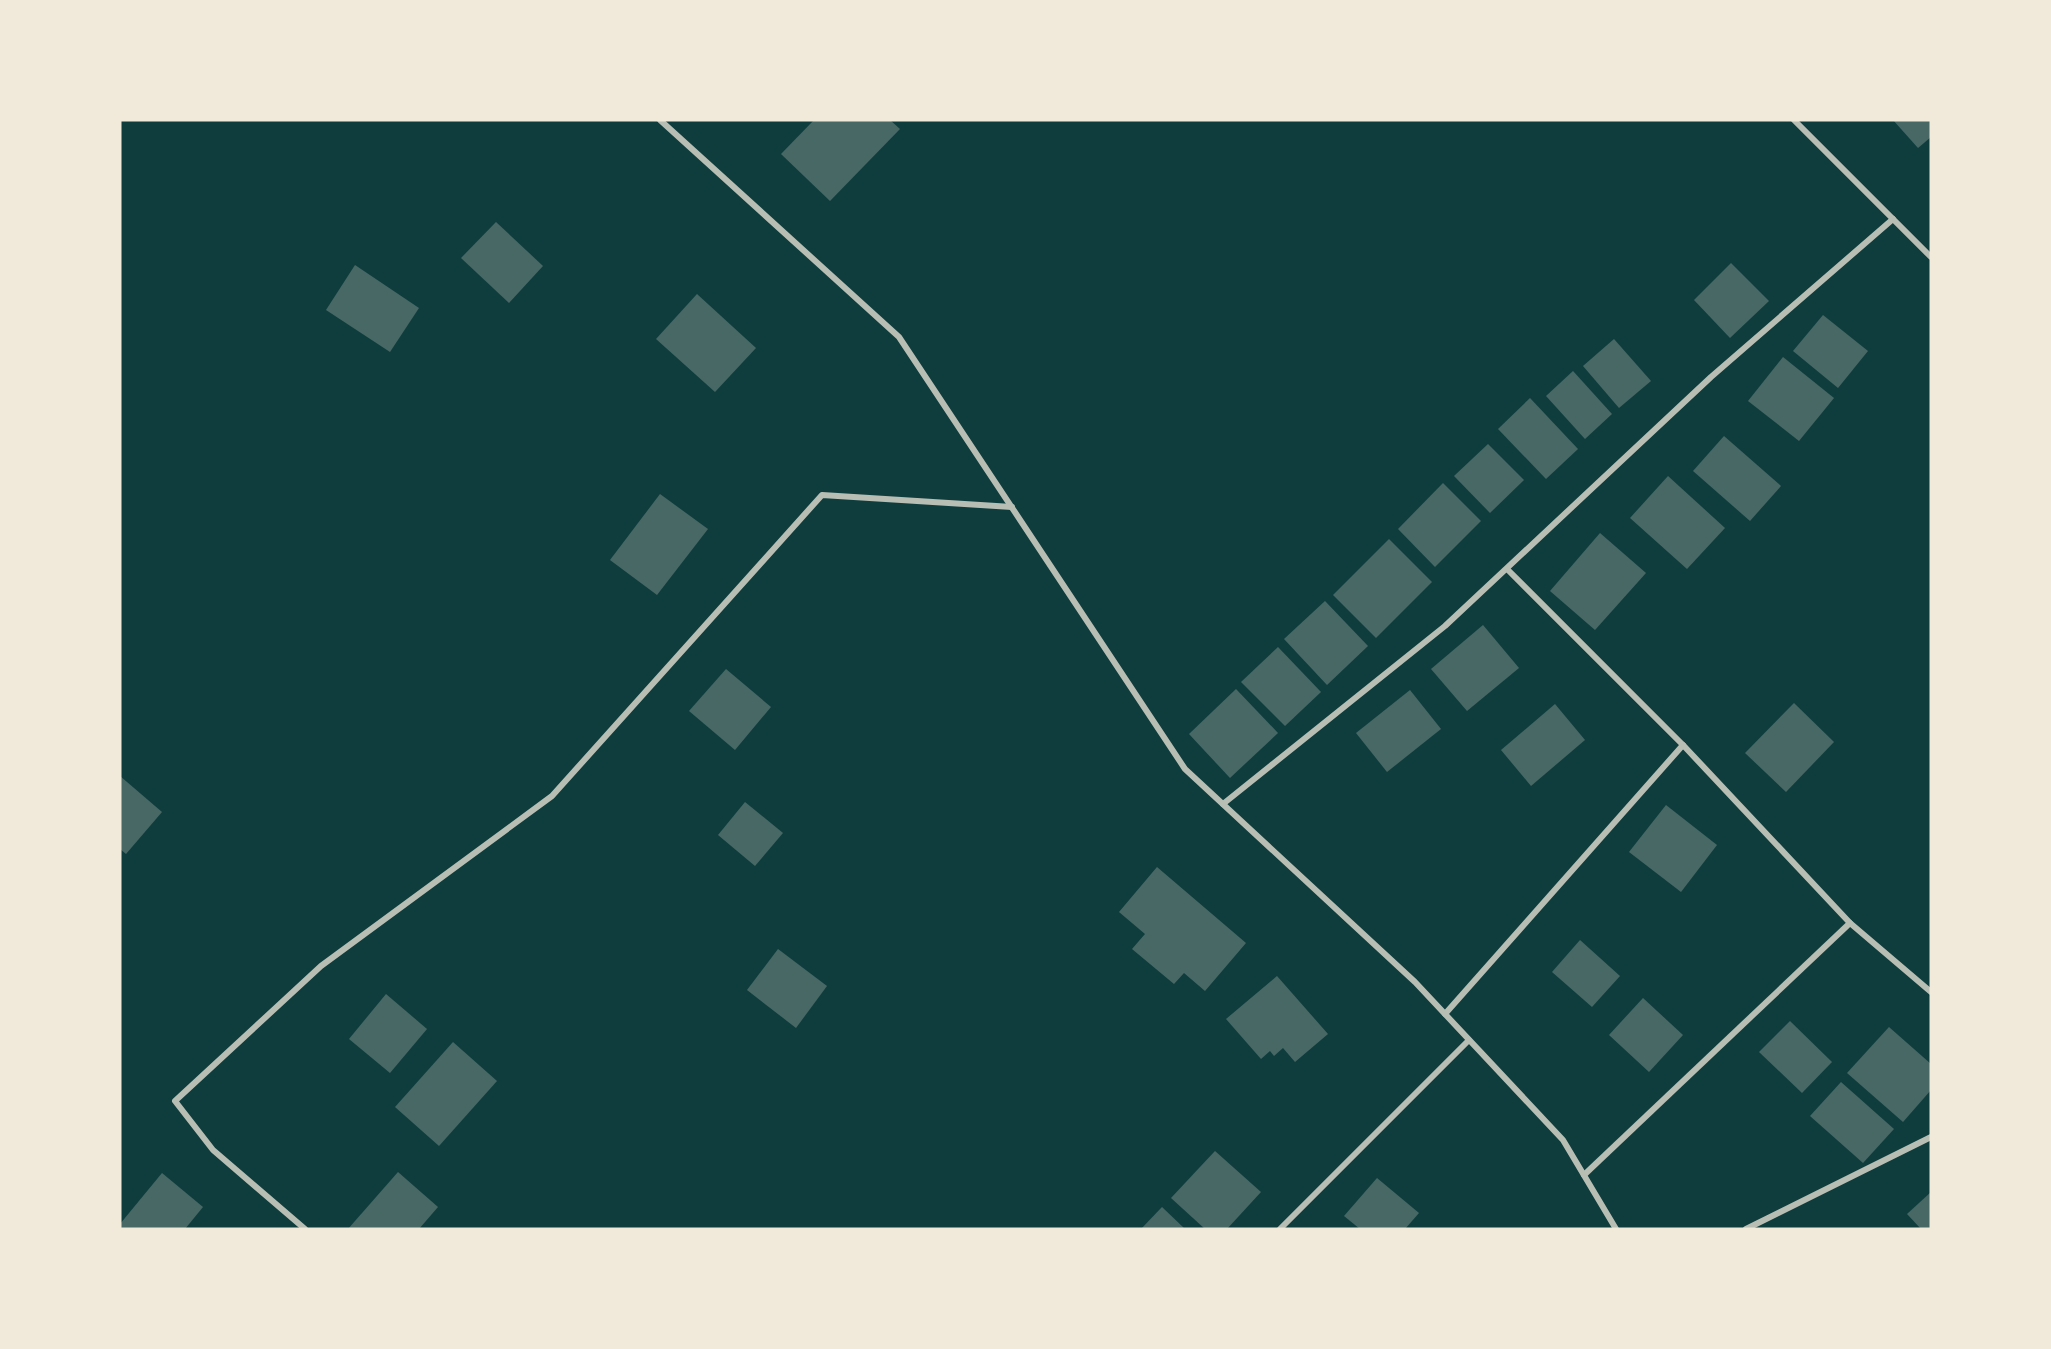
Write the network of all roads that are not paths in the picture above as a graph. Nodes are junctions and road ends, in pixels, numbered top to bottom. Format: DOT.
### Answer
graph roads {
  1 [pos="660,120"];
  2 [pos="1794,120"];
  3 [pos="1893,219"];
  4 [pos="1931,257"];
  5 [pos="1011,507"];
  6 [pos="1507,568"];
  7 [pos="1683,745"];
  8 [pos="1223,804"];
  9 [pos="1850,923"];
  10 [pos="1931,992"];
  11 [pos="1445,1014"];
  12 [pos="1469,1040"];
  13 [pos="1931,1137"];
  14 [pos="1584,1175"];
  15 [pos="305,1229"];
  16 [pos="1280,1229"];
  17 [pos="1616,1229"];
  18 [pos="1746,1229"];
  1 -- 5 [label="street"];
  2 -- 3 [label="street"];
  3 -- 4 [label="street"];
  3 -- 6 [label="street"];
  5 -- 8 [label="street"];
  5 -- 15 [label="street"];
  6 -- 7 [label="street"];
  6 -- 8 [label="street"];
  7 -- 9 [label="street"];
  7 -- 11 [label="street"];
  8 -- 11 [label="street"];
  9 -- 10 [label="street"];
  9 -- 14 [label="street"];
  11 -- 12 [label="street"];
  12 -- 14 [label="street"];
  12 -- 16 [label="street"];
  13 -- 18 [label="street"];
  14 -- 17 [label="street"];
}
